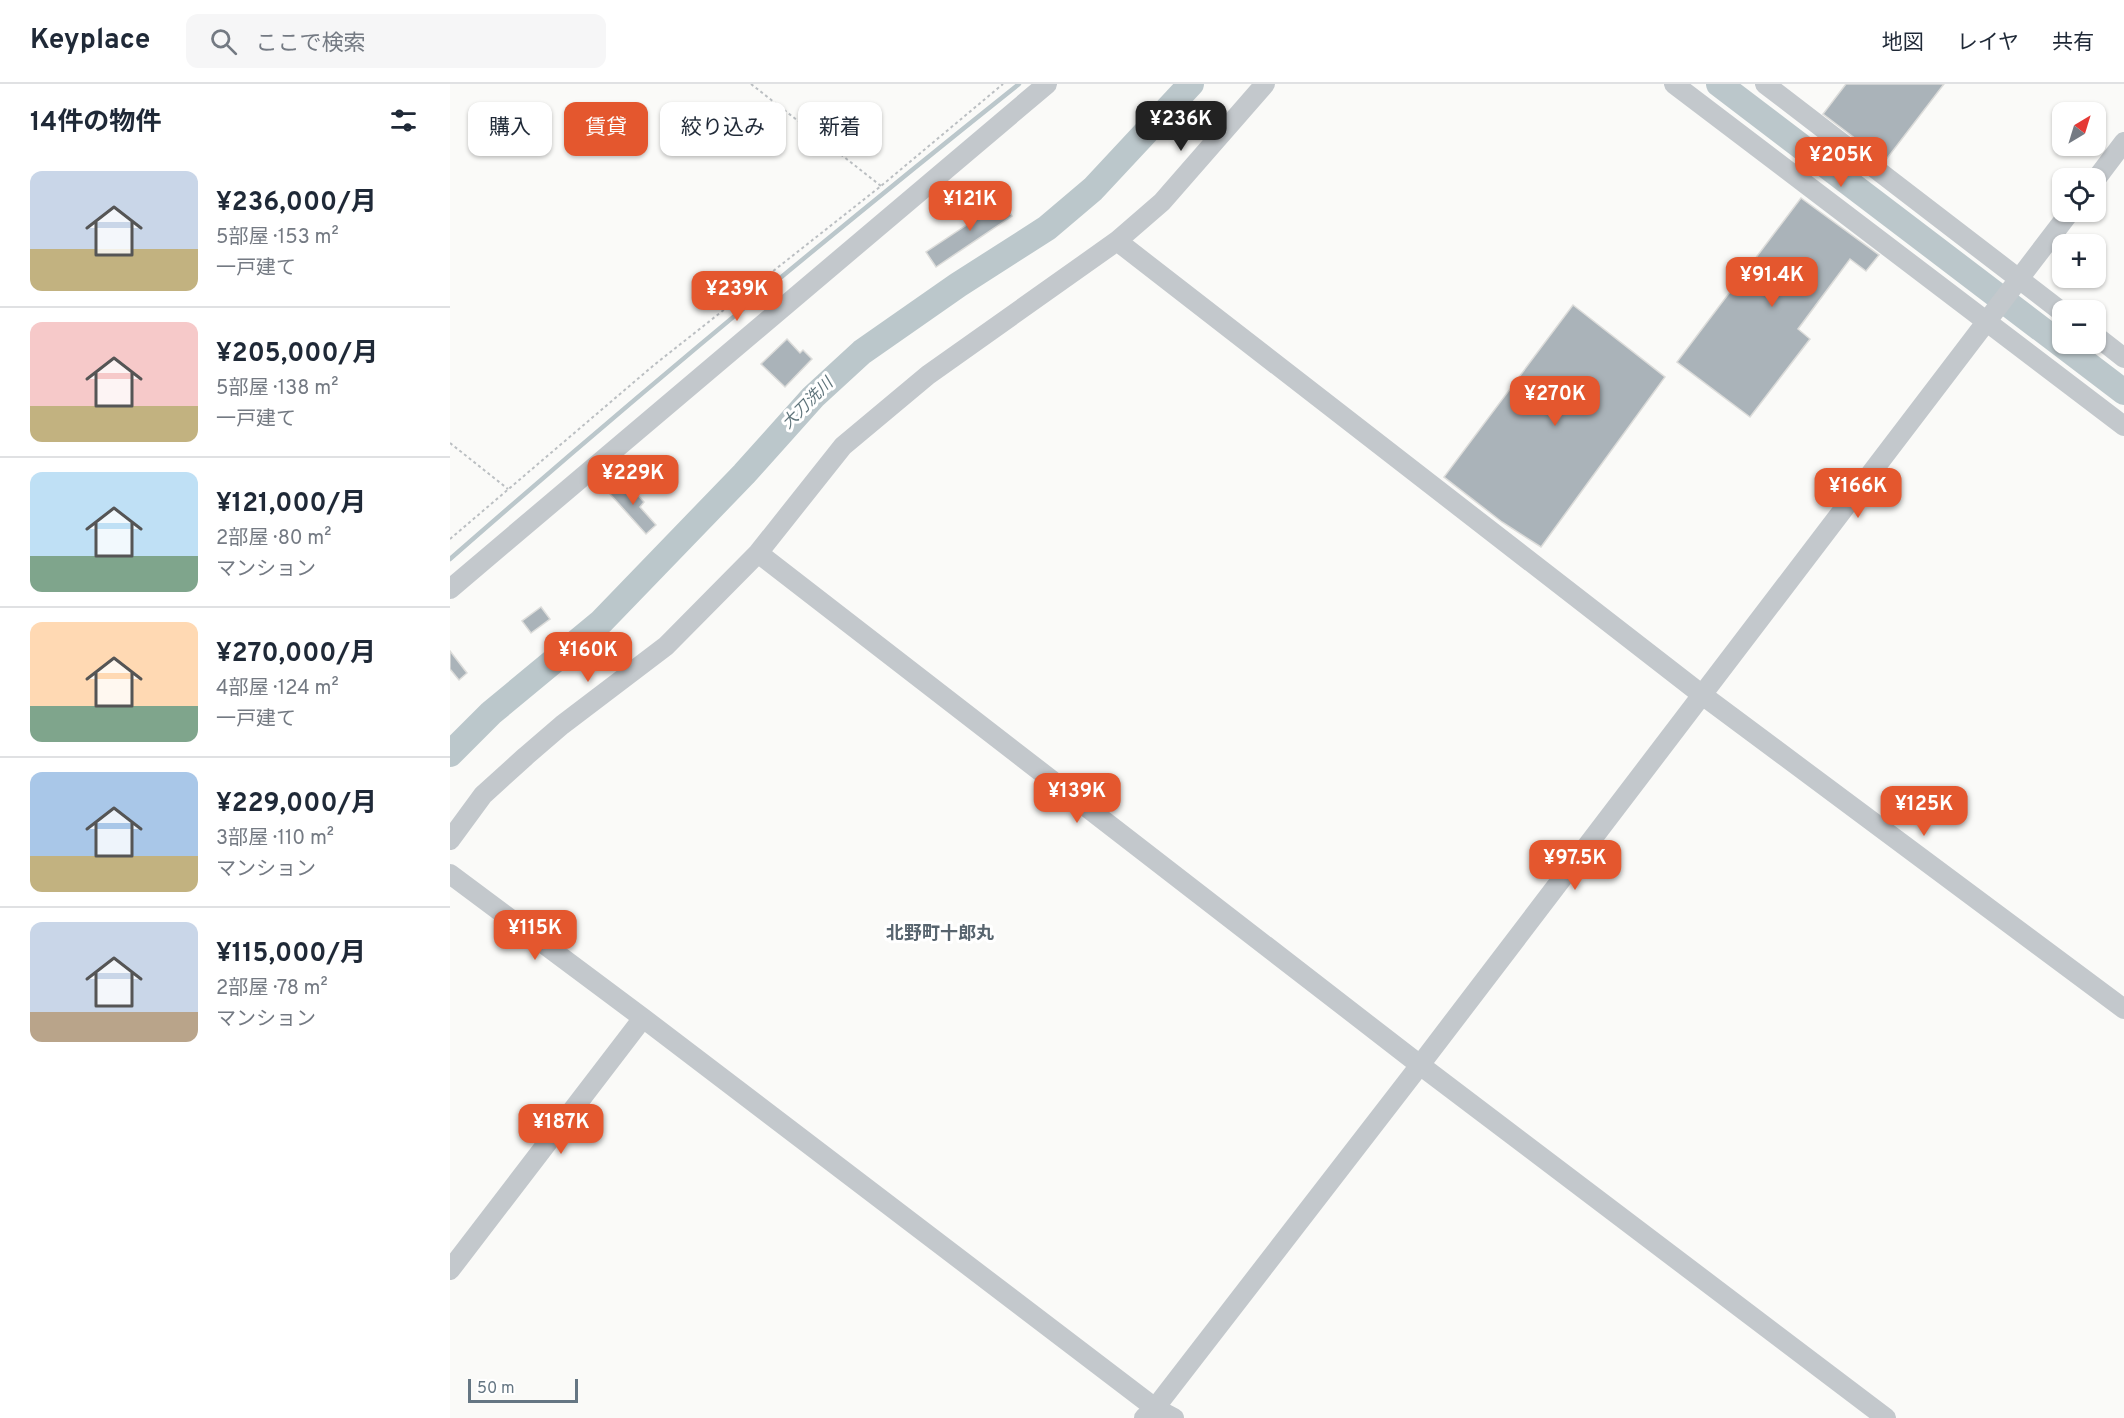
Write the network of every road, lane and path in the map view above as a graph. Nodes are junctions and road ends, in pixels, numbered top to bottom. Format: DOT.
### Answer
graph roads {
  1 [pos="751,84"];
  2 [pos="1003,84"];
  3 [pos="1047,84"];
  4 [pos="1265,84"];
  5 [pos="1674,84"];
  6 [pos="1765,84"];
  7 [pos="2124,142"];
  8 [pos="2104,168"];
  9 [pos="881,186"];
  10 [pos="2062,222"];
  11 [pos="1117,241"];
  12 [pos="2017,282"];
  13 [pos="2052,305"];
  14 [pos="1988,319"];
  15 [pos="2106,344"];
  16 [pos="2124,358"];
  17 [pos="2124,426"];
  18 [pos="450,443"];
  19 [pos="508,489"];
  20 [pos="450,539"];
  21 [pos="758,553"];
  22 [pos="450,589"];
  23 [pos="1701,694"];
  24 [pos="450,840"];
  25 [pos="450,874"];
  26 [pos="2124,1009"];
  27 [pos="643,1018"];
  28 [pos="1420,1065"];
  29 [pos="450,1270"];
  30 [pos="1149,1413"];
  31 [pos="1174,1418"];
  32 [pos="1886,1418"];
  1 -- 9 [label="path"];
  2 -- 9 [label="path"];
  3 -- 22 [label="street"];
  4 -- 11 [label="street"];
  5 -- 14 [label="street"];
  6 -- 12 [label="street"];
  7 -- 8 [label="street"];
  9 -- 19 [label="path"];
  10 -- 12 [label="street"];
  11 -- 21 [label="street"];
  11 -- 23 [label="street"];
  12 -- 13 [label="street"];
  12 -- 14 [label="street"];
  14 -- 17 [label="street"];
  14 -- 23 [label="street"];
  15 -- 16 [label="street"];
  18 -- 19 [label="path"];
  19 -- 20 [label="path"];
  21 -- 24 [label="street"];
  21 -- 28 [label="street"];
  23 -- 26 [label="street"];
  23 -- 28 [label="street"];
  25 -- 27 [label="street"];
  27 -- 29 [label="street"];
  27 -- 30 [label="street"];
  28 -- 30 [label="street"];
  28 -- 32 [label="street"];
  30 -- 31 [label="street"];
}
